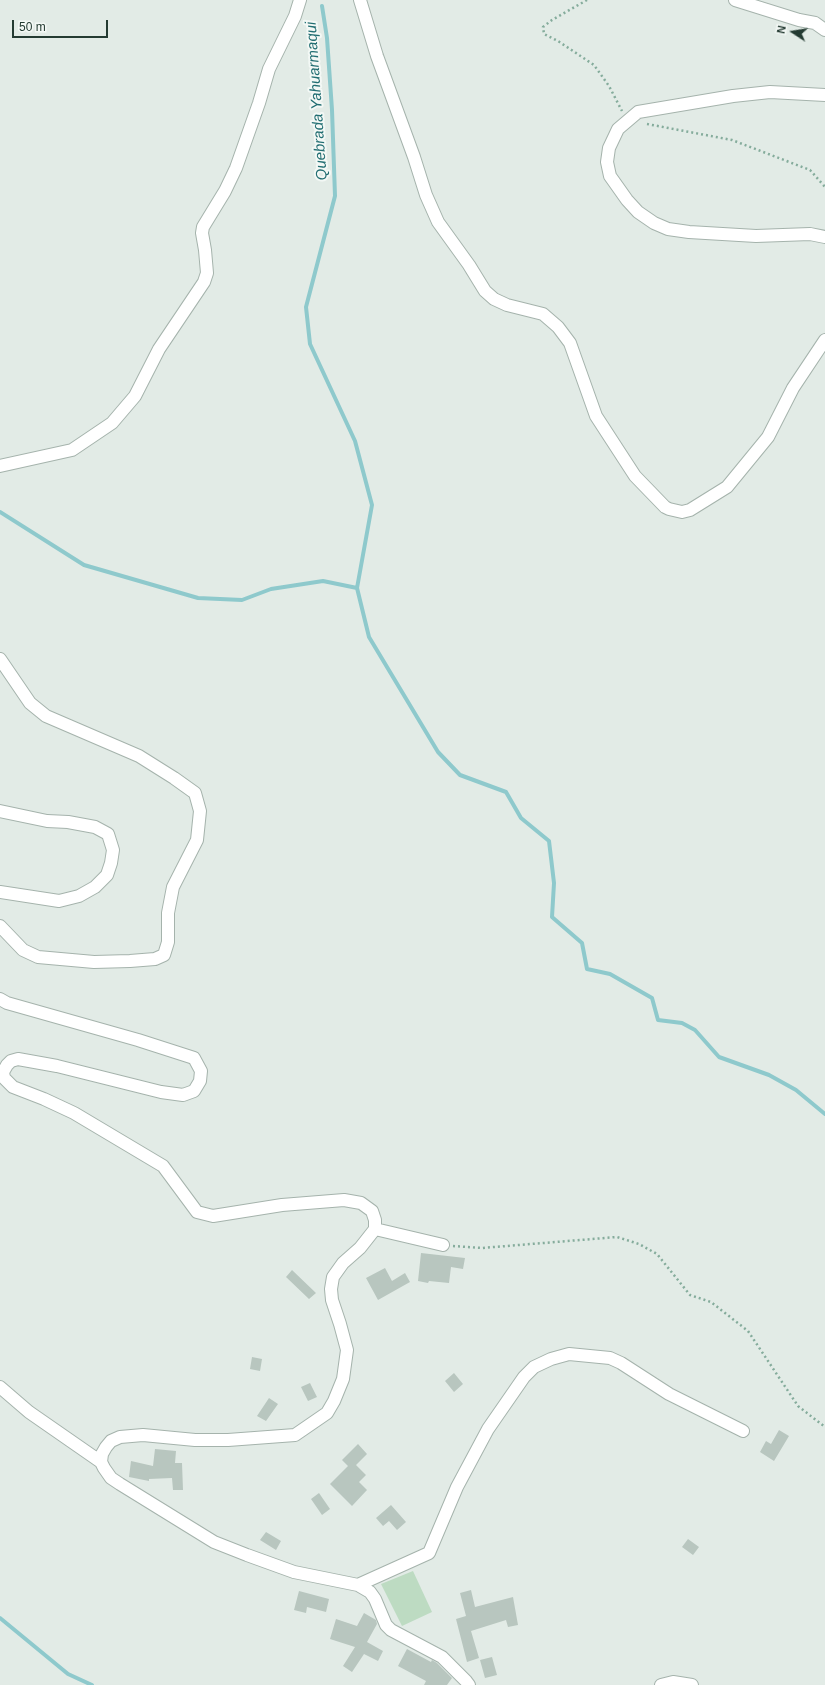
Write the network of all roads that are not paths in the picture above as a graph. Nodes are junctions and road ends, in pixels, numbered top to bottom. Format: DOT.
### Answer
graph roads {
  1 [pos="300,0"];
  2 [pos="360,0"];
  3 [pos="735,0"];
  4 [pos="825,30"];
  5 [pos="825,95"];
  6 [pos="825,237"];
  7 [pos="825,340"];
  8 [pos="0,466"];
  9 [pos="0,659"];
  10 [pos="0,811"];
  11 [pos="0,892"];
  12 [pos="0,926"];
  13 [pos="0,999"];
  14 [pos="375,1230"];
  15 [pos="443,1245"];
  16 [pos="0,1387"];
  17 [pos="743,1431"];
  18 [pos="101,1462"];
  19 [pos="358,1585"];
  20 [pos="469,1685"];
  21 [pos="661,1685"];
  22 [pos="692,1685"];
  1 -- 8 [label="street"];
  2 -- 7 [label="street"];
  3 -- 4 [label="street"];
  5 -- 6 [label="street"];
  9 -- 12 [label="street"];
  10 -- 11 [label="street"];
  13 -- 14 [label="street"];
  14 -- 15 [label="street"];
  14 -- 18 [label="street"];
  16 -- 18 [label="street"];
  17 -- 19 [label="street"];
  18 -- 19 [label="street"];
  19 -- 20 [label="street"];
  21 -- 22 [label="street"];
}
